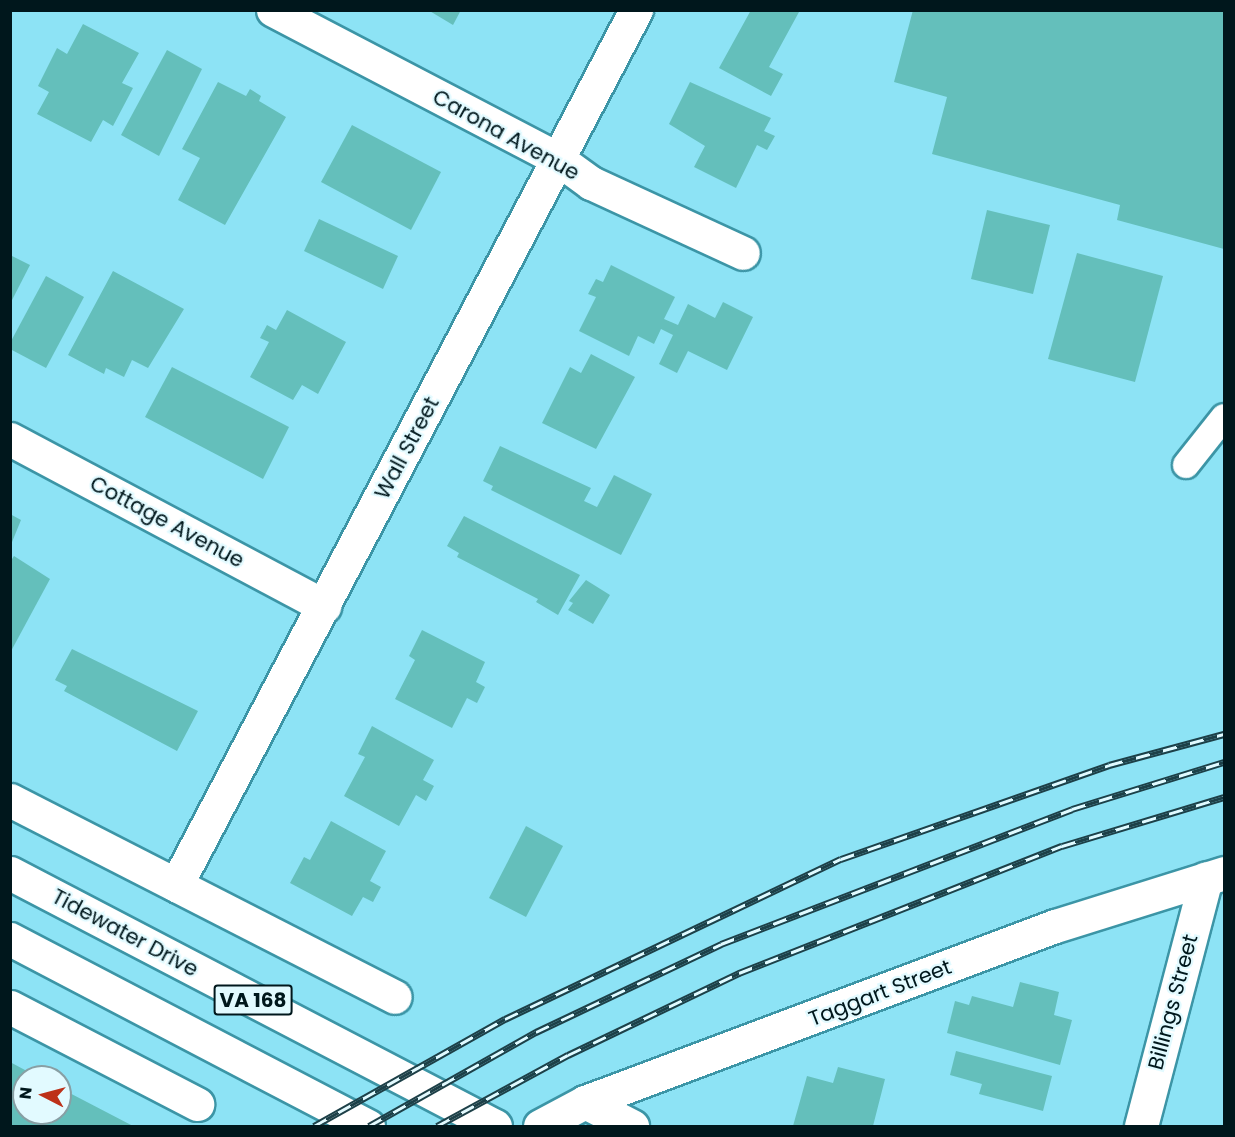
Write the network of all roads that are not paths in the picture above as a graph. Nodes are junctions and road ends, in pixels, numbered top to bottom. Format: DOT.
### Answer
graph roads {
  1 [pos="273,10"];
  2 [pos="636,10"];
  3 [pos="558,159"];
  4 [pos="742,253"];
  5 [pos="1224,417"];
  6 [pos="10,439"];
  7 [pos="1186,465"];
  8 [pos="324,606"];
  9 [pos="10,800"];
  10 [pos="10,873"];
  11 [pos="1215,876"];
  12 [pos="176,885"];
  13 [pos="10,939"];
  14 [pos="395,997"];
  15 [pos="10,1007"];
  16 [pos="585,1102"];
  17 [pos="197,1104"];
  18 [pos="368,1126"];
  19 [pos="495,1126"];
  20 [pos="540,1126"];
  21 [pos="632,1126"];
  22 [pos="1141,1126"];
  1 -- 3 [label="main road, Carona Avenue"];
  2 -- 3 [label="main road, Wall Street"];
  3 -- 4 [label="main road, Carona Avenue"];
  3 -- 8 [label="main road, Wall Street"];
  5 -- 7 [label="lane"];
  6 -- 8 [label="main road, Cottage Avenue"];
  8 -- 12 [label="main road, Wall Street"];
  9 -- 12 [label="main road"];
  10 -- 19 [label="main road, Tidewater Drive / VA 168"];
  11 -- 16 [label="main road, Taggart Street"];
  11 -- 22 [label="main road, Billings Street"];
  12 -- 14 [label="main road"];
  13 -- 18 [label="main road, VA 168"];
  15 -- 17 [label="main road"];
  16 -- 20 [label="main road, Taggart Street"];
  16 -- 21 [label="main road"];
}
